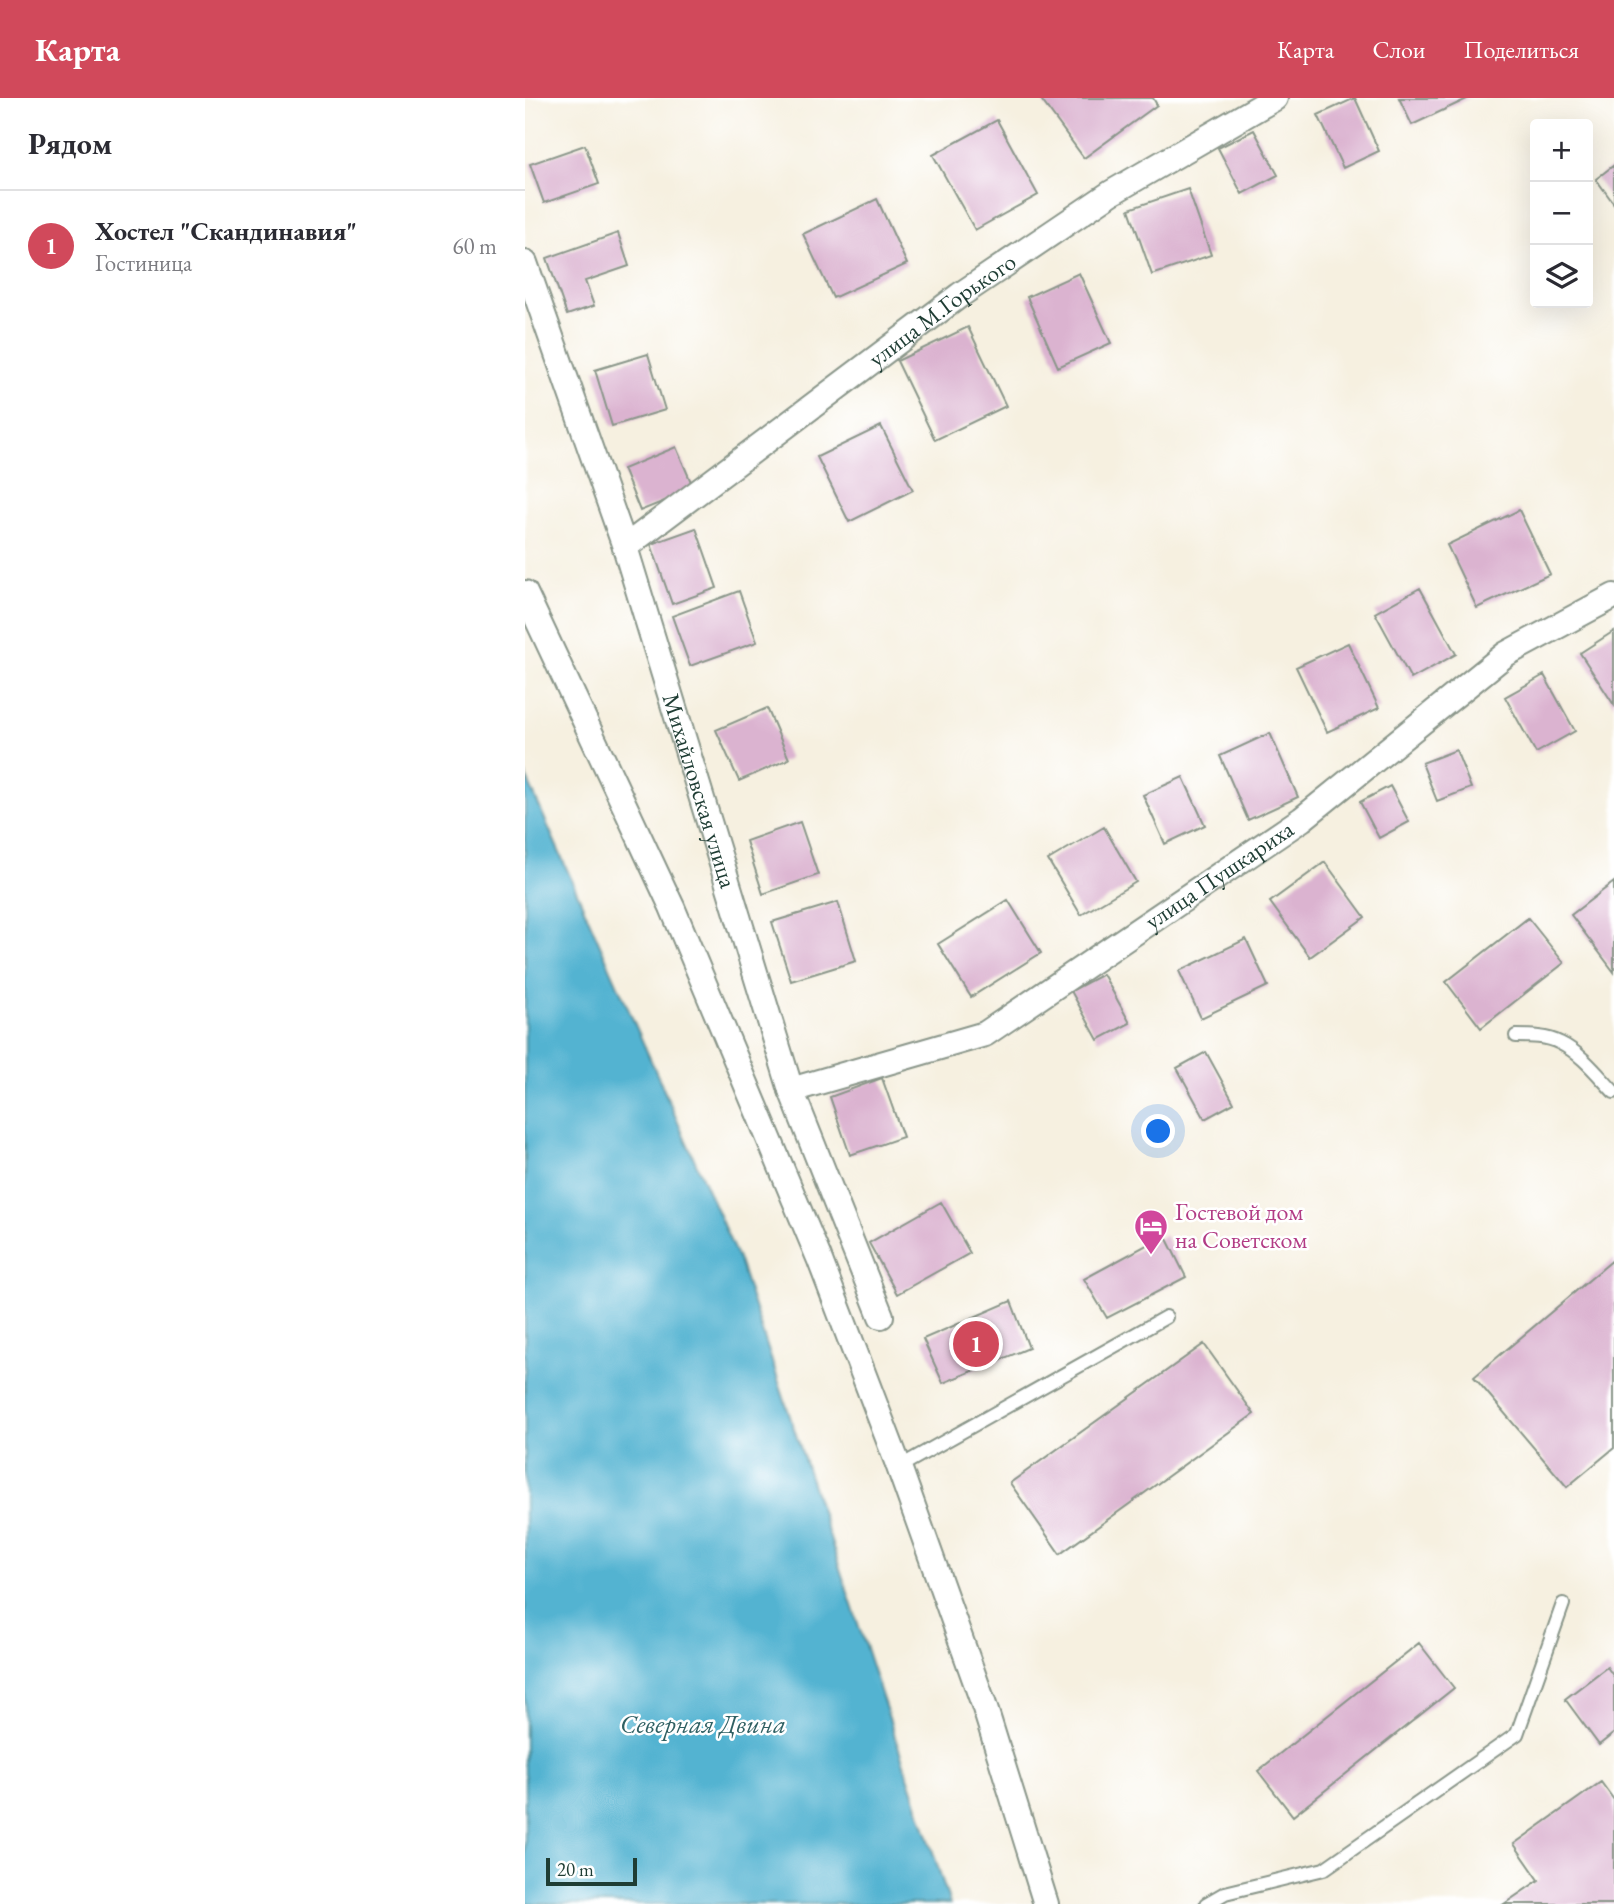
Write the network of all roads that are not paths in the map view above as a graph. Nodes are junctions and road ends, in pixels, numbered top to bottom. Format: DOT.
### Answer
graph roads {
  1 [pos="1275,98"];
  2 [pos="525,262"];
  3 [pos="625,547"];
  4 [pos="525,593"];
  5 [pos="1614,596"];
  6 [pos="1516,1037"];
  7 [pos="791,1090"];
  8 [pos="1614,1092"];
  9 [pos="881,1316"];
  10 [pos="1166,1317"];
  11 [pos="899,1467"];
  12 [pos="1563,1604"];
  13 [pos="1046,1904"];
  14 [pos="1206,1904"];
  1 -- 3 [label="street, улица М.Горького"];
  2 -- 3 [label="street, Михайловская улица"];
  3 -- 7 [label="street, Михайловская улица"];
  4 -- 11 [label="street"];
  5 -- 7 [label="street, улица Пушкариха"];
  6 -- 8 [label="lane"];
  7 -- 9 [label="street, Михайловская улица"];
  10 -- 11 [label="lane"];
  11 -- 13 [label="street"];
  12 -- 14 [label="lane"];
}
